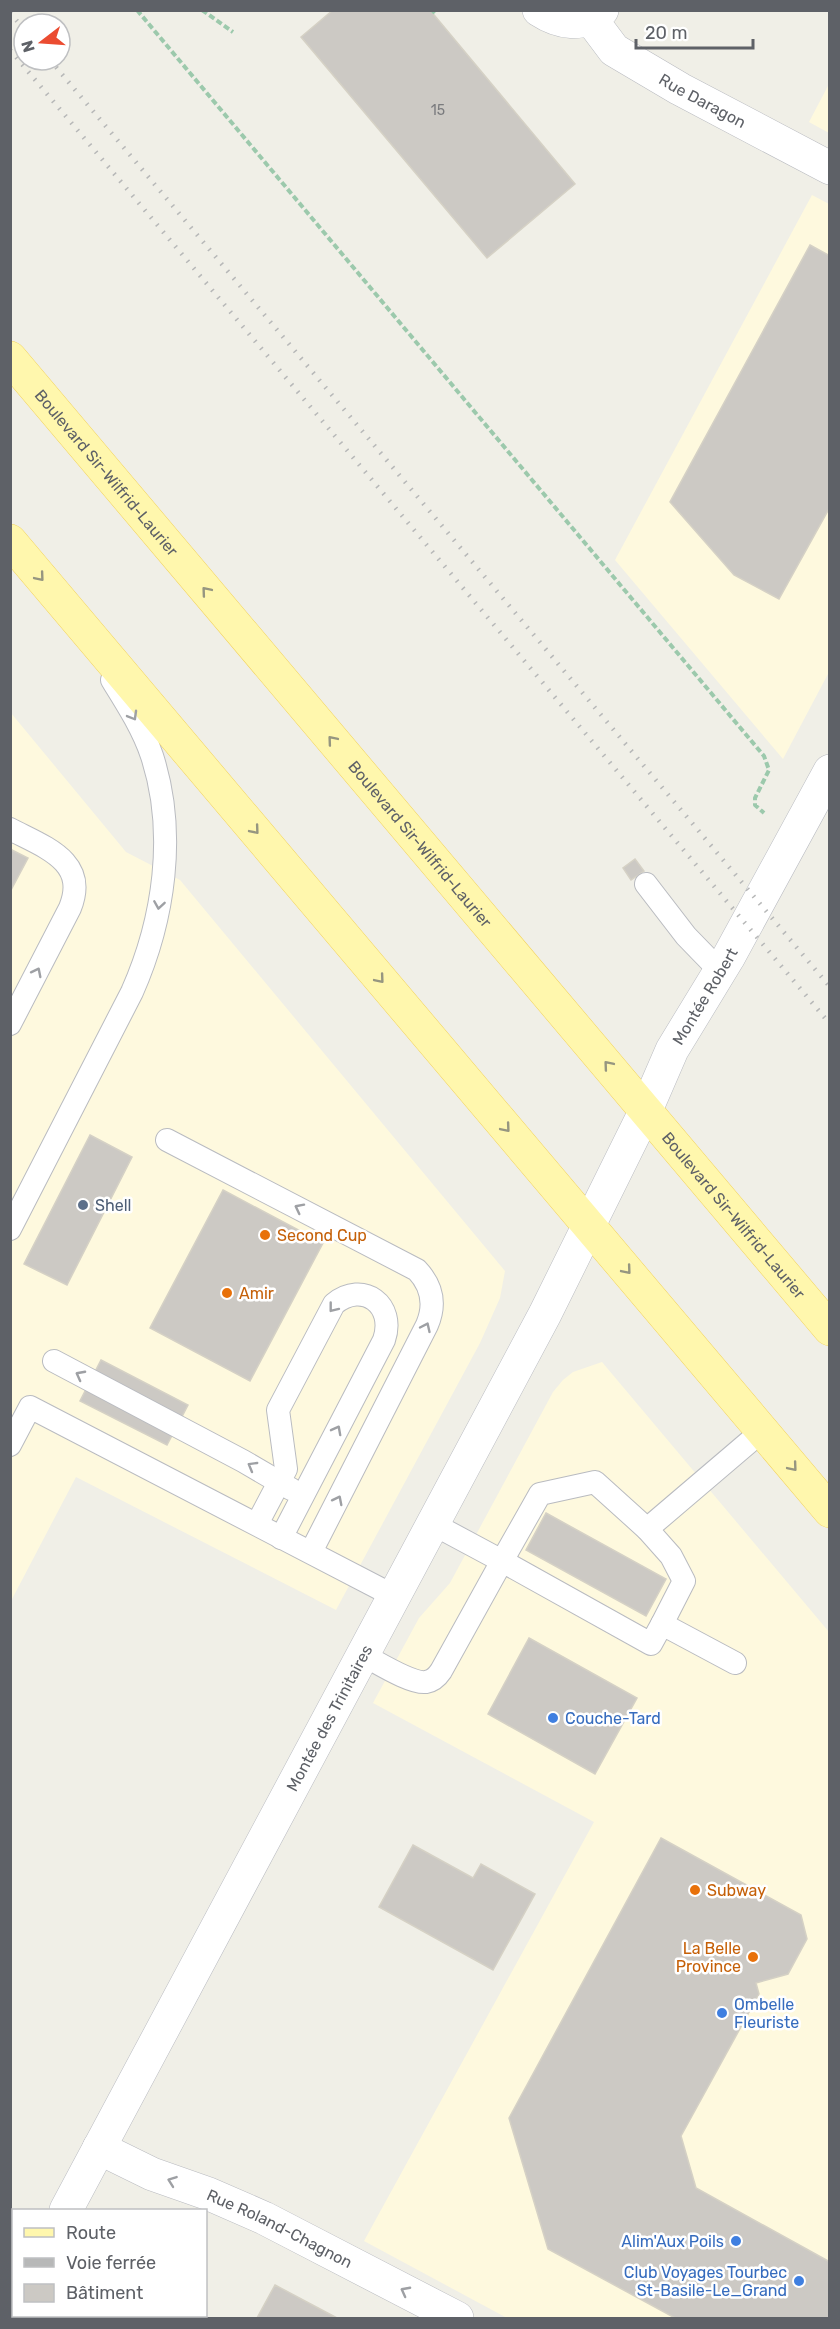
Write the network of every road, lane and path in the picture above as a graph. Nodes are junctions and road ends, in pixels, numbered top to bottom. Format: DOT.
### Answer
graph roads {
  1 [pos="137,10"];
  2 [pos="202,10"];
  3 [pos="539,10"];
  4 [pos="596,14"];
  5 [pos="233,32"];
  6 [pos="830,168"];
  7 [pos="10,358"];
  8 [pos="10,541"];
  9 [pos="70,612"];
  10 [pos="830,771"];
  11 [pos="759,810"];
  12 [pos="10,830"];
  13 [pos="646,884"];
  14 [pos="720,971"];
  15 [pos="10,1024"];
  16 [pos="646,1110"];
  17 [pos="167,1140"];
  18 [pos="589,1225"];
  19 [pos="10,1229"];
  20 [pos="830,1329"];
  21 [pos="54,1361"];
  22 [pos="762,1431"];
  23 [pos="10,1445"];
  24 [pos="279,1482"];
  25 [pos="303,1496"];
  26 [pos="830,1511"];
  27 [pos="257,1524"];
  28 [pos="433,1524"];
  29 [pos="647,1529"];
  30 [pos="281,1538"];
  31 [pos="311,1552"];
  32 [pos="502,1561"];
  33 [pos="394,1596"];
  34 [pos="662,1624"];
  35 [pos="363,1655"];
  36 [pos="735,1664"];
  37 [pos="99,2148"];
  38 [pos="67,2209"];
  39 [pos="457,2319"];
  1 -- 11 [label="path"];
  2 -- 5 [label="path"];
  3 -- 4 [label="street, Rue Daragon"];
  4 -- 6 [label="street, Rue Daragon"];
  16 -- 7 [label="main road, Boulevard Sir-Wilfrid-Laurier, one-way"];
  8 -- 9 [label="main road, one-way"];
  9 -- 18 [label="main road, one-way"];
  9 -- 19 [label="lane, one-way"];
  10 -- 14 [label="street, Montée Robert"];
  15 -- 12 [label="lane, one-way"];
  13 -- 14 [label="lane"];
  14 -- 16 [label="street, Montée Robert"];
  16 -- 18 [label="street, Montée Robert"];
  16 -- 20 [label="main road, Boulevard Sir-Wilfrid-Laurier"];
  31 -- 17 [label="lane, one-way"];
  18 -- 22 [label="main road, one-way"];
  18 -- 28 [label="street, Montée des Trinitaires"];
  24 -- 21 [label="lane, one-way"];
  22 -- 26 [label="main road, one-way"];
  22 -- 29 [label="lane"];
  23 -- 27 [label="lane"];
  24 -- 25 [label="lane"];
  25 -- 24 [label="lane, one-way"];
  24 -- 27 [label="lane"];
  25 -- 30 [label="lane"];
  27 -- 30 [label="lane"];
  28 -- 32 [label="lane"];
  28 -- 33 [label="street, Montée des Trinitaires"];
  29 -- 32 [label="lane"];
  29 -- 34 [label="lane"];
  30 -- 31 [label="lane"];
  31 -- 33 [label="lane"];
  32 -- 34 [label="lane"];
  32 -- 35 [label="lane"];
  33 -- 35 [label="street, Montée des Trinitaires"];
  34 -- 36 [label="lane"];
  35 -- 37 [label="street, Montée des Trinitaires"];
  37 -- 38 [label="street, Montée des Trinitaires"];
  39 -- 37 [label="street, Rue Roland-Chagnon, one-way"];
}
